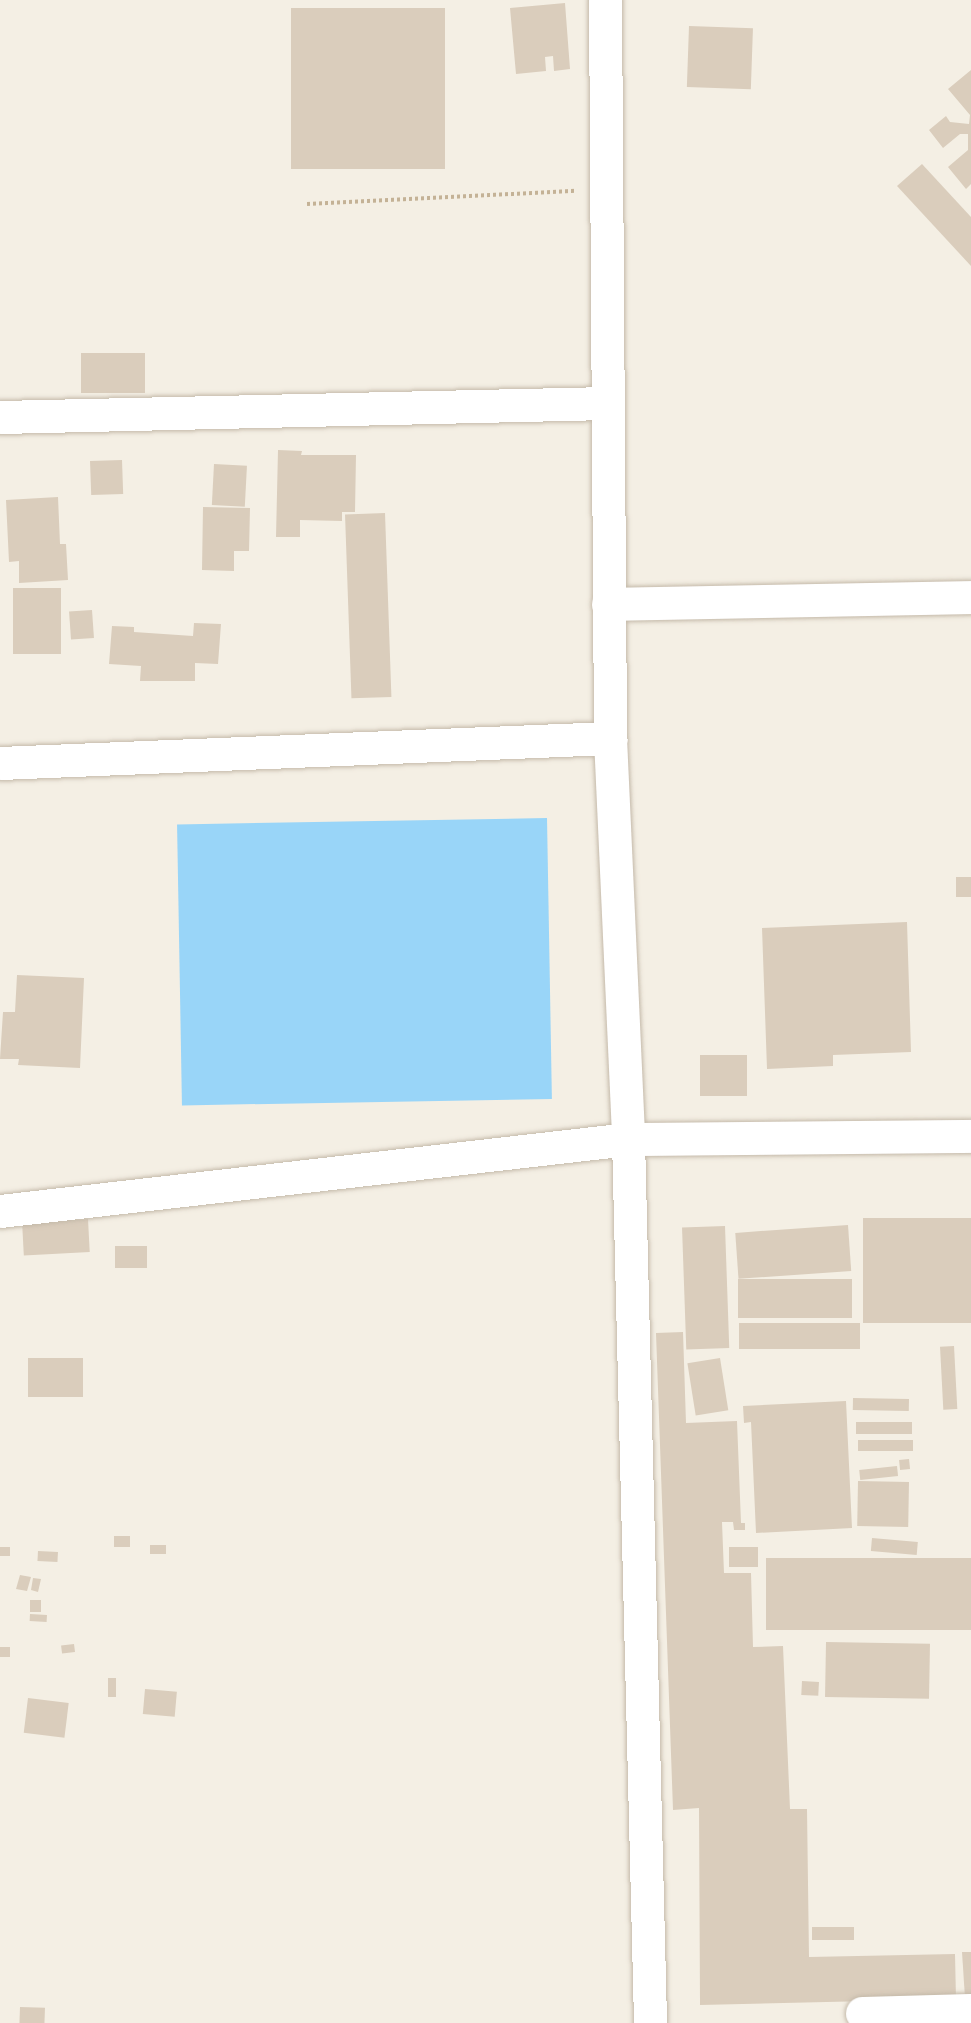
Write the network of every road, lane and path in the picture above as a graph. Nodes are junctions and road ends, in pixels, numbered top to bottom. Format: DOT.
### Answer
graph roads {
  1 [pos="605,0"];
  2 [pos="606,190"];
  3 [pos="307,204"];
  4 [pos="607,403"];
  5 [pos="0,417"];
  6 [pos="971,597"];
  7 [pos="608,604"];
  8 [pos="610,738"];
  9 [pos="0,763"];
  10 [pos="971,1136"];
  11 [pos="628,1139"];
  12 [pos="0,1211"];
  13 [pos="971,2010"];
  14 [pos="862,2013"];
  15 [pos="650,2023"];
  1 -- 2 [label="street"];
  2 -- 3 [label="path"];
  2 -- 4 [label="street"];
  4 -- 5 [label="street"];
  4 -- 7 [label="street"];
  6 -- 7 [label="street"];
  7 -- 8 [label="street"];
  8 -- 9 [label="street"];
  8 -- 11 [label="street"];
  10 -- 11 [label="street"];
  11 -- 12 [label="street"];
  11 -- 15 [label="street"];
  13 -- 14 [label="street"];
}
